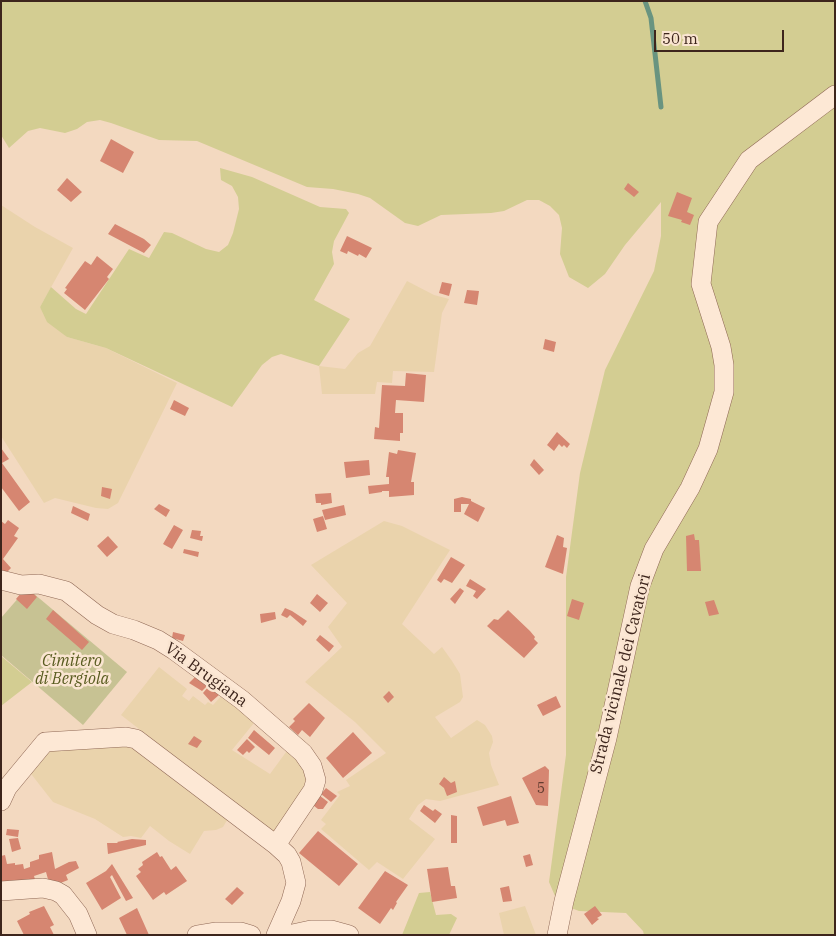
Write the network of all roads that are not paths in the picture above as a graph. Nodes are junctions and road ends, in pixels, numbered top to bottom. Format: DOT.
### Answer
graph roads {
  1 [pos="835,95"];
  2 [pos="1,580"];
  3 [pos="1,801"];
  4 [pos="276,846"];
  5 [pos="1,891"];
  6 [pos="86,935"];
  7 [pos="197,935"];
  8 [pos="252,935"];
  9 [pos="276,935"];
  10 [pos="288,935"];
  11 [pos="349,935"];
  12 [pos="557,935"];
  1 -- 12 [label="street, Strada vicinale dei Cavatori"];
  2 -- 4 [label="street, Via Brugiana"];
  3 -- 4 [label="street"];
  4 -- 9 [label="street"];
  5 -- 6 [label="street"];
  7 -- 8 [label="street"];
  10 -- 11 [label="street"];
}
